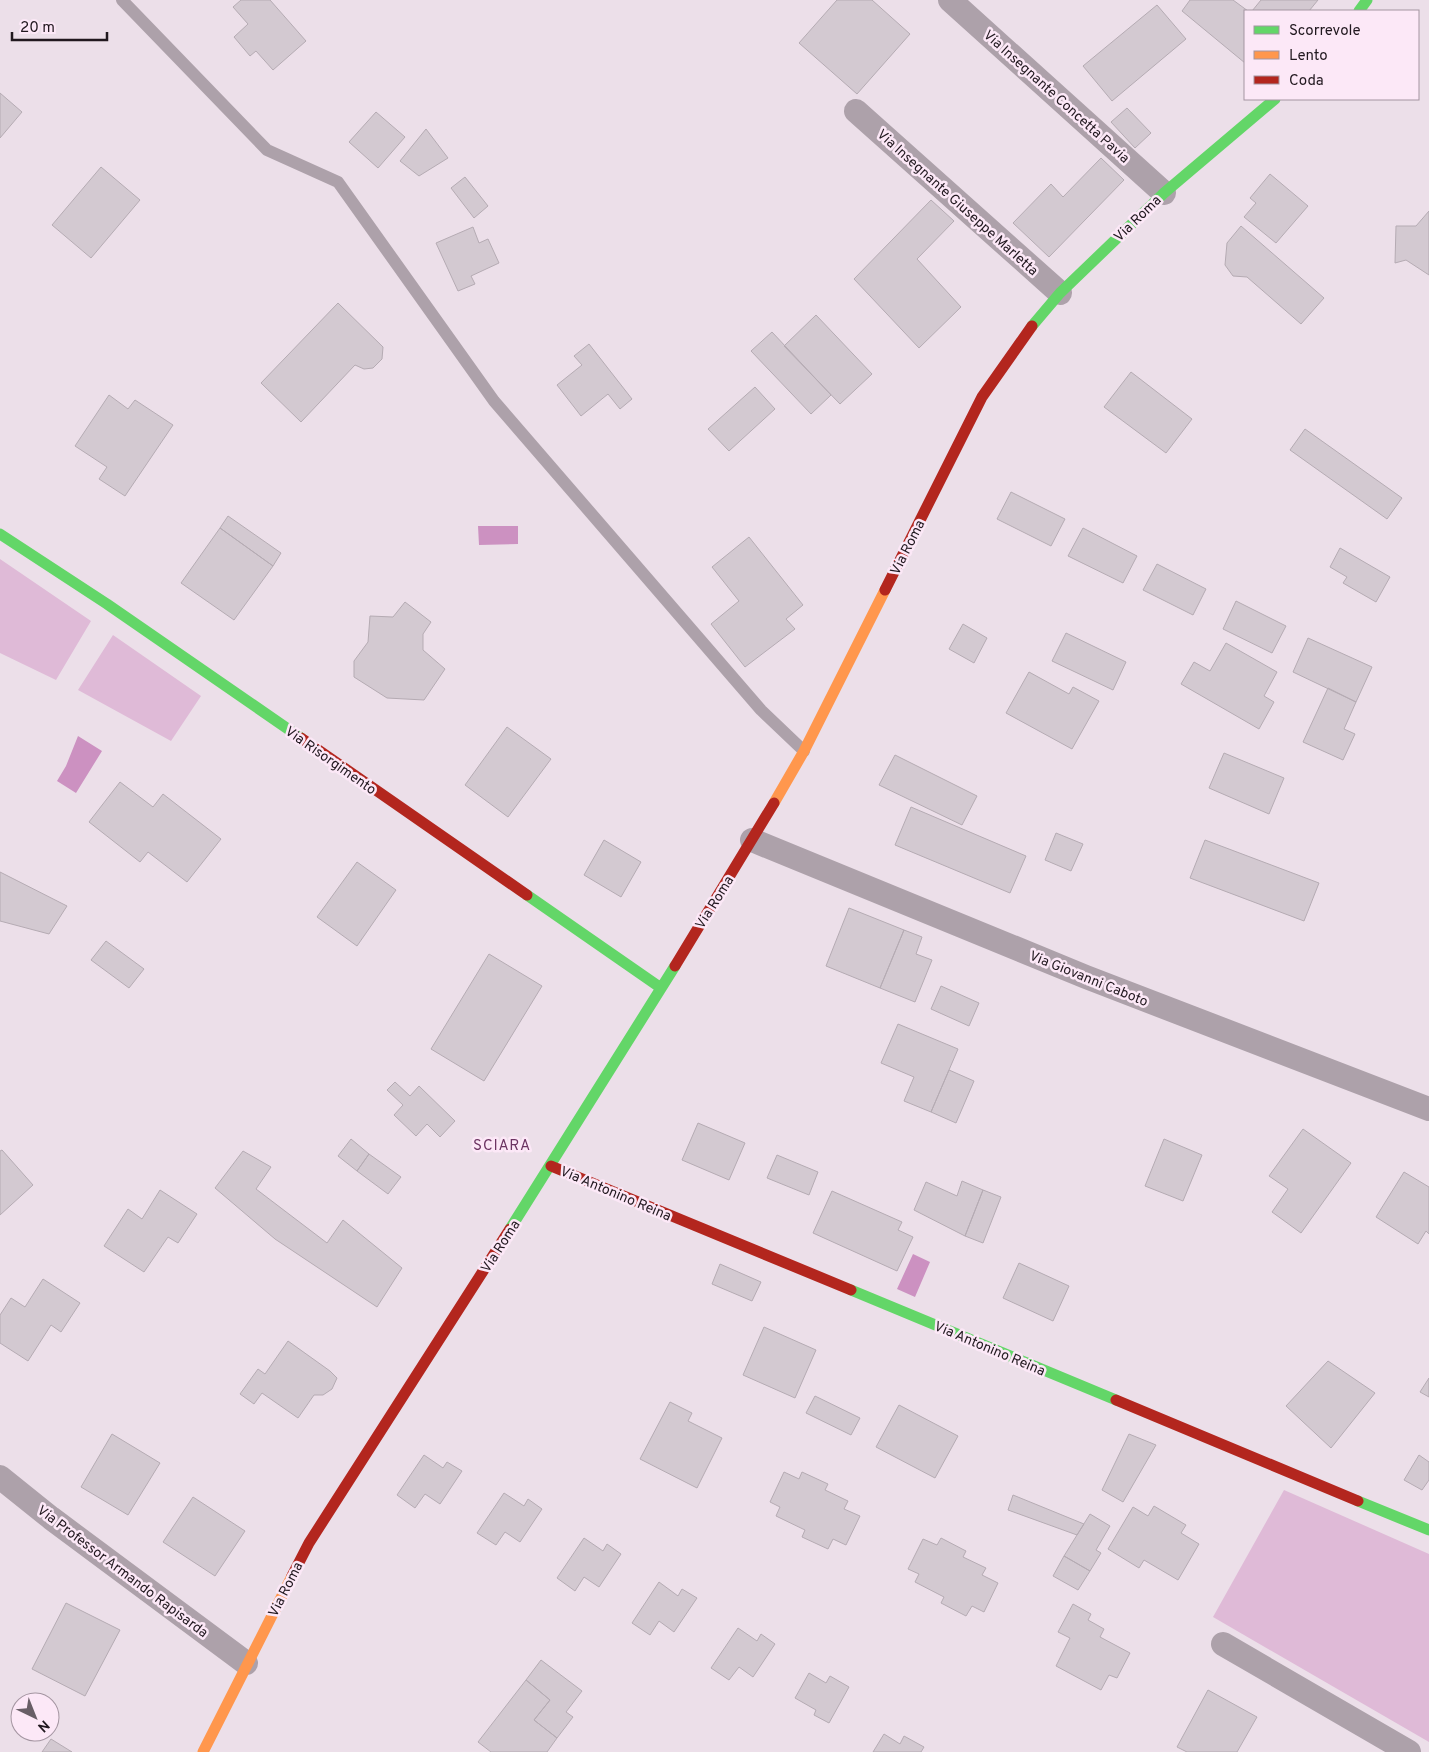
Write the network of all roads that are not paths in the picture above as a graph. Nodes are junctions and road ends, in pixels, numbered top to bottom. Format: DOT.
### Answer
graph roads {
  1 [pos="122,0"];
  2 [pos="950,0"];
  3 [pos="1274,100"];
  4 [pos="856,112"];
  5 [pos="1164,193"];
  6 [pos="1060,293"];
  7 [pos="0,534"];
  8 [pos="804,751"];
  9 [pos="752,840"];
  10 [pos="661,988"];
  11 [pos="1429,1109"];
  12 [pos="551,1166"];
  13 [pos="0,1477"];
  14 [pos="1429,1530"];
  15 [pos="1224,1644"];
  16 [pos="246,1663"];
  17 [pos="203,1752"];
  18 [pos="1409,1752"];
  1 -- 8 [label="lane"];
  2 -- 5 [label="street, Via Insegnante Concetta Pavia"];
  3 -- 5 [label="main road, Via Roma"];
  4 -- 6 [label="street, Via Insegnante Giuseppe Marletta"];
  5 -- 6 [label="main road, Via Roma"];
  6 -- 8 [label="main road, Via Roma"];
  7 -- 10 [label="main road, Via Risorgimento"];
  8 -- 9 [label="main road, Via Roma"];
  9 -- 10 [label="main road, Via Roma"];
  9 -- 11 [label="street, Via Giovanni Caboto"];
  10 -- 12 [label="main road, Via Roma"];
  12 -- 14 [label="main road, Via Antonino Reina"];
  12 -- 16 [label="main road, Via Roma"];
  13 -- 16 [label="street, Via Professor Armando Rapisarda"];
  15 -- 18 [label="street"];
  16 -- 17 [label="main road, Via Roma"];
}
